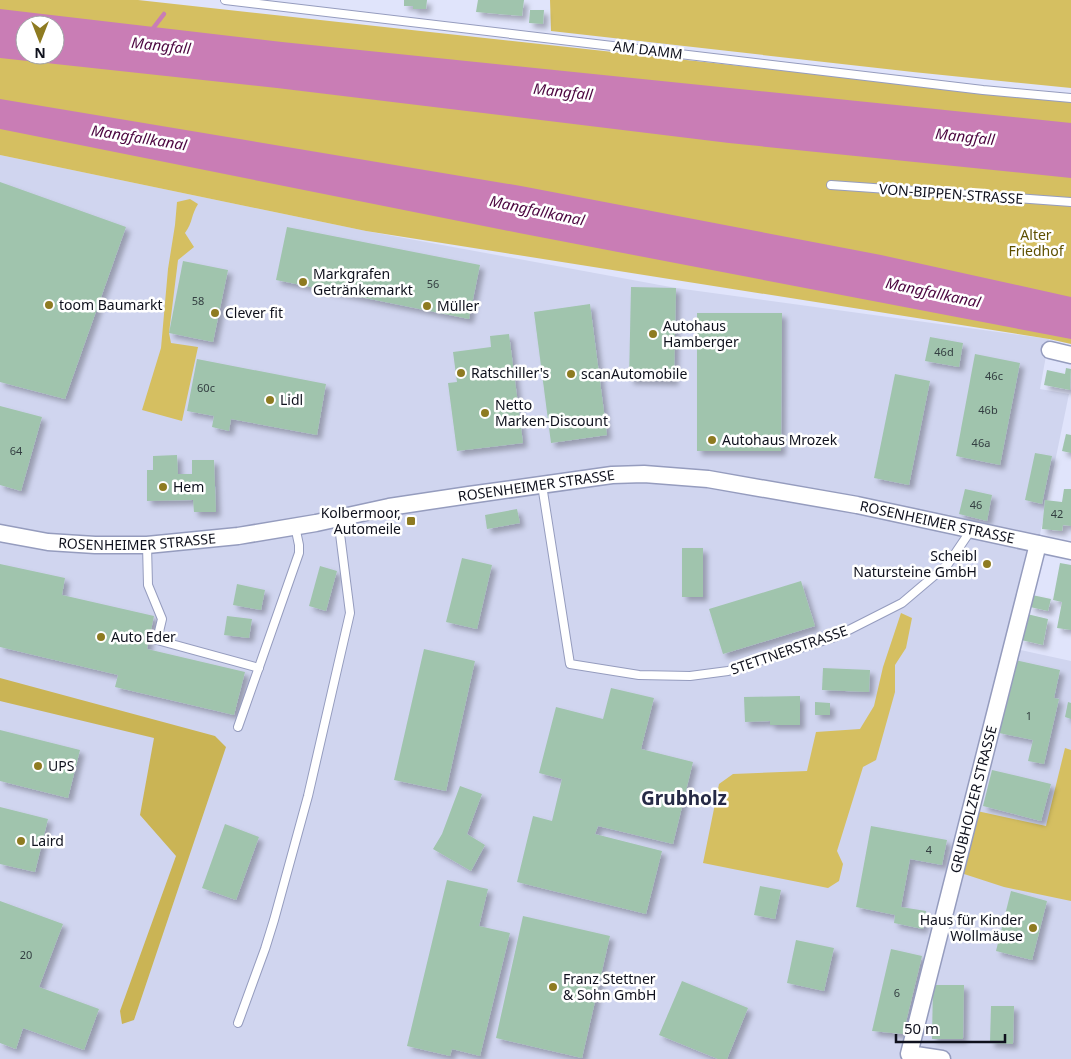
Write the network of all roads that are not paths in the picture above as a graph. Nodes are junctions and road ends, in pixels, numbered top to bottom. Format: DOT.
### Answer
graph roads {
  1 [pos="225,0"];
  2 [pos="1071,98"];
  3 [pos="831,185"];
  4 [pos="1071,202"];
  5 [pos="1050,350"];
  6 [pos="1071,355"];
  7 [pos="542,485"];
  8 [pos="338,518"];
  9 [pos="295,526"];
  10 [pos="971,530"];
  11 [pos="0,533"];
  12 [pos="1038,544"];
  13 [pos="147,546"];
  14 [pos="1071,551"];
  15 [pos="259,668"];
  16 [pos="238,728"];
  17 [pos="238,1023"];
  18 [pos="942,1059"];
  1 -- 2 [label="lane, AM DAMM"];
  3 -- 4 [label="lane, VON-BIPPEN-STRASSE"];
  5 -- 6 [label="street"];
  7 -- 8 [label="street, ROSENHEIMER STRASSE"];
  7 -- 10 [label="street, ROSENHEIMER STRASSE"];
  7 -- 10 [label="lane, STETTNERSTRASSE"];
  8 -- 9 [label="street, ROSENHEIMER STRASSE"];
  8 -- 17 [label="lane"];
  9 -- 13 [label="street, ROSENHEIMER STRASSE"];
  9 -- 15 [label="lane"];
  10 -- 12 [label="street, ROSENHEIMER STRASSE"];
  11 -- 13 [label="street, ROSENHEIMER STRASSE"];
  12 -- 14 [label="street, ROSENHEIMER STRASSE"];
  12 -- 18 [label="street, GRUBHOLZER STRASSE"];
  13 -- 15 [label="lane"];
  15 -- 16 [label="lane"];
}
